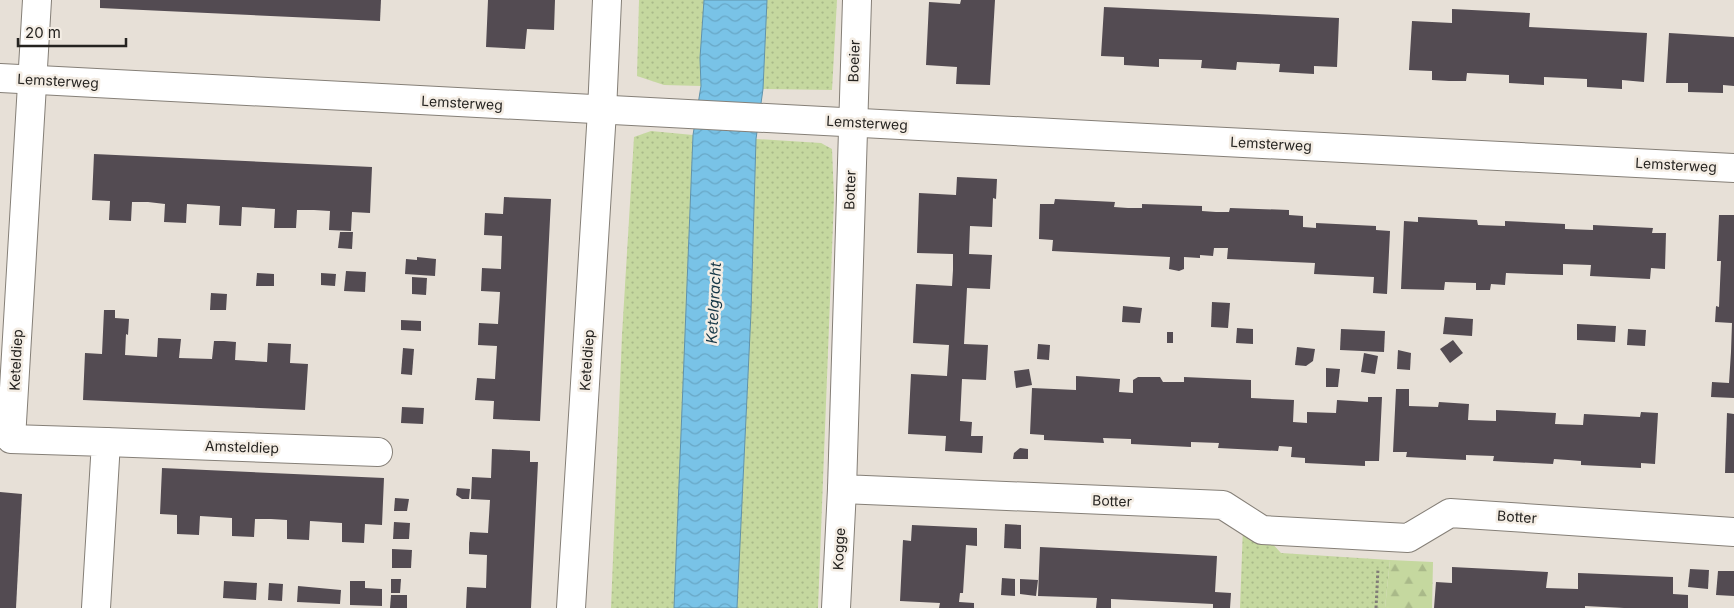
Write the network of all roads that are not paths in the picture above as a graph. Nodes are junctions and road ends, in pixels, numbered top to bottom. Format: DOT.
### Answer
graph roads {
  1 [pos="37,0"];
  2 [pos="607,0"];
  3 [pos="857,0"];
  4 [pos="0,78"];
  5 [pos="32,80"];
  6 [pos="602,111"];
  7 [pos="852,122"];
  8 [pos="1734,168"];
  9 [pos="5,439"];
  10 [pos="106,442"];
  11 [pos="378,452"];
  12 [pos="842,489"];
  13 [pos="1734,532"];
  14 [pos="96,608"];
  15 [pos="571,608"];
  16 [pos="836,608"];
  1 -- 5 [label="street, Keteldiep"];
  2 -- 6 [label="street, Keteldiep"];
  3 -- 7 [label="street, Boeier"];
  4 -- 5 [label="street, Lemsterweg"];
  5 -- 6 [label="street, Lemsterweg"];
  5 -- 9 [label="street, Keteldiep"];
  6 -- 7 [label="street, Lemsterweg"];
  6 -- 15 [label="street, Keteldiep"];
  7 -- 8 [label="street, Lemsterweg"];
  7 -- 12 [label="street, Botter"];
  9 -- 10 [label="street, Keteldiep"];
  10 -- 11 [label="street, Amsteldiep"];
  10 -- 14 [label="street"];
  12 -- 13 [label="street, Botter"];
  12 -- 16 [label="street, Kogge"];
}
